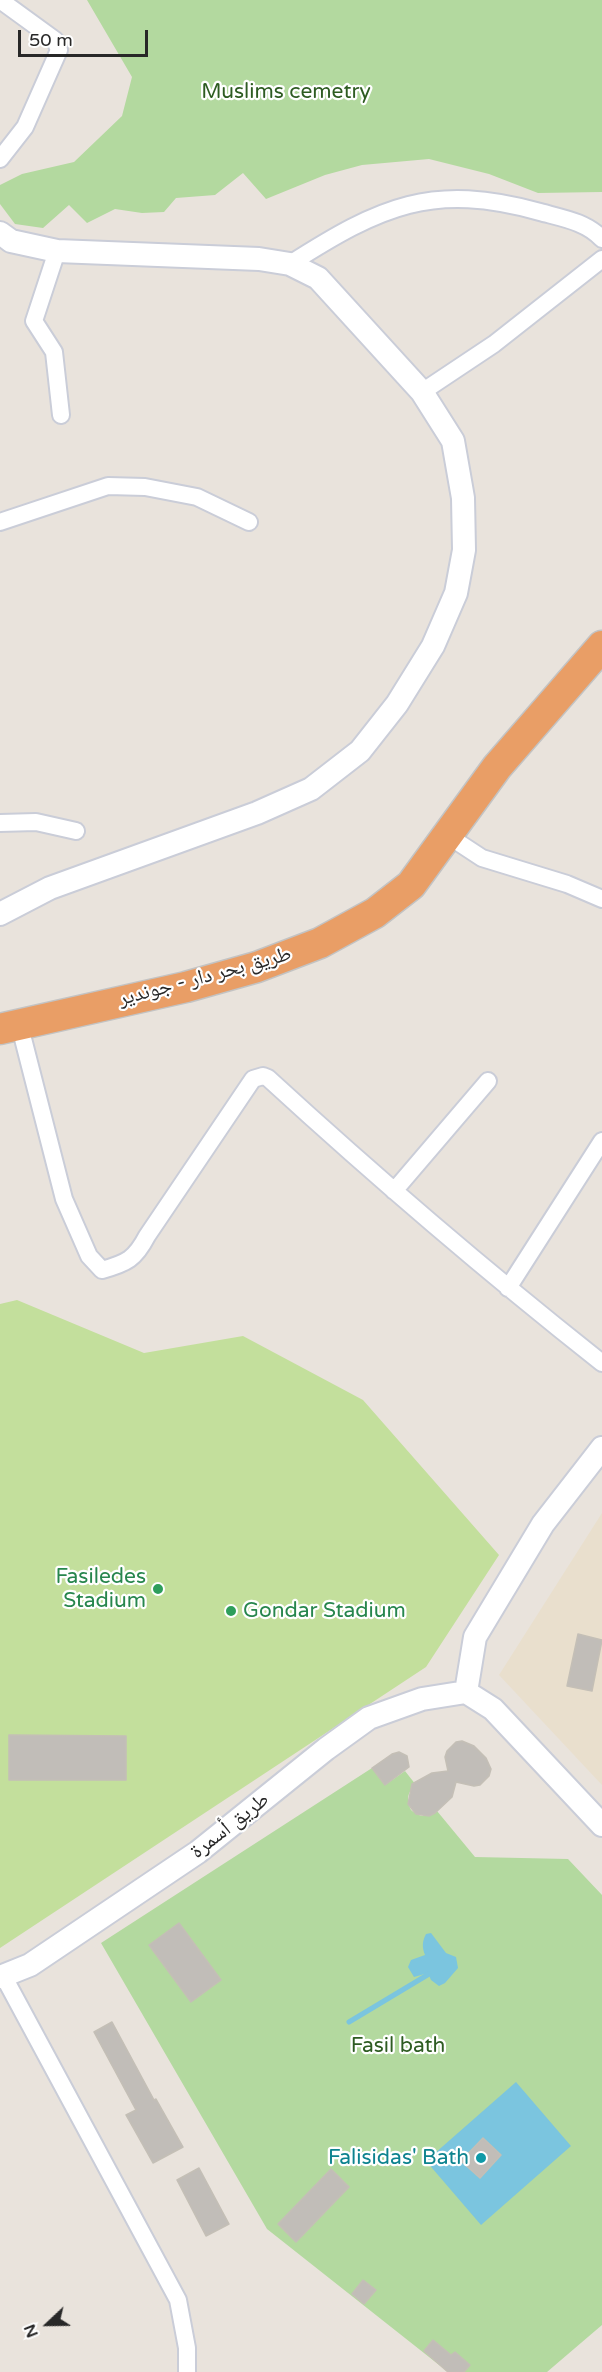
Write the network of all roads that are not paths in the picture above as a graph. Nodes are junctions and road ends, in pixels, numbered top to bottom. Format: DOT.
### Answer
graph roads {
  1 [pos="0,0"];
  2 [pos="0,159"];
  3 [pos="0,233"];
  4 [pos="602,239"];
  5 [pos="57,251"];
  6 [pos="602,259"];
  7 [pos="290,264"];
  8 [pos="422,392"];
  9 [pos="62,415"];
  10 [pos="0,522"];
  11 [pos="249,522"];
  12 [pos="602,646"];
  13 [pos="0,823"];
  14 [pos="76,831"];
  15 [pos="447,835"];
  16 [pos="602,899"];
  17 [pos="0,914"];
  18 [pos="10,1026"];
  19 [pos="488,1082"];
  20 [pos="602,1141"];
  21 [pos="394,1191"];
  22 [pos="508,1288"];
  23 [pos="602,1363"];
  24 [pos="602,1448"];
  25 [pos="466,1692"];
  26 [pos="602,1825"];
  27 [pos="2,1977"];
  28 [pos="187,2372"];
  1 -- 2 [label="street"];
  3 -- 5 [label="street"];
  4 -- 7 [label="street"];
  5 -- 7 [label="street"];
  5 -- 9 [label="street"];
  6 -- 8 [label="street"];
  7 -- 8 [label="street"];
  8 -- 17 [label="street"];
  10 -- 11 [label="street"];
  12 -- 15 [label="highway, طريق بحر دار - جوندير"];
  13 -- 14 [label="street"];
  15 -- 16 [label="street"];
  15 -- 18 [label="highway, طريق بحر دار - جوندير"];
  18 -- 21 [label="street"];
  19 -- 21 [label="street"];
  20 -- 22 [label="street"];
  21 -- 22 [label="street"];
  22 -- 23 [label="street"];
  24 -- 25 [label="street"];
  25 -- 26 [label="street"];
  25 -- 27 [label="street, طريق أسمرة"];
  27 -- 28 [label="street"];
}
